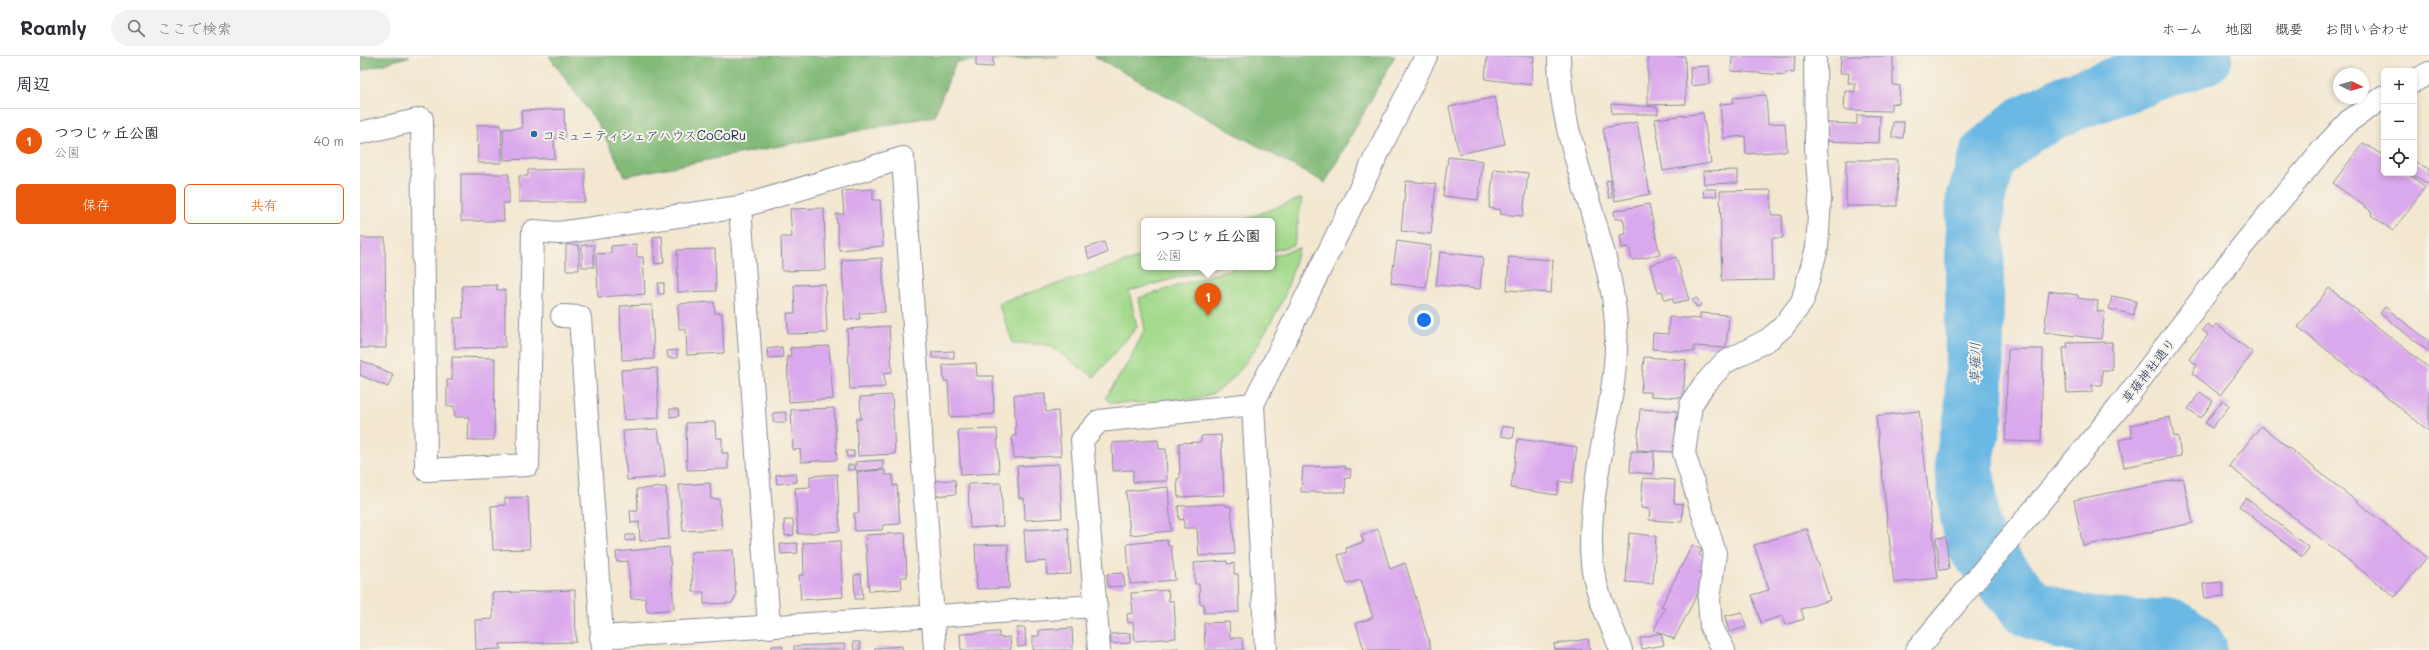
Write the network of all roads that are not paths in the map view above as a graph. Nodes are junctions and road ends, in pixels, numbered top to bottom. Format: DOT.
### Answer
graph roads {
  1 [pos="1426,56"];
  2 [pos="1559,56"];
  3 [pos="1815,56"];
  4 [pos="2429,74"];
  5 [pos="2417,80"];
  6 [pos="2381,99"];
  7 [pos="360,133"];
  8 [pos="740,207"];
  9 [pos="562,316"];
  10 [pos="1253,404"];
  11 [pos="1096,606"];
  12 [pos="933,617"];
  13 [pos="769,627"];
  14 [pos="602,643"];
  15 [pos="935,650"];
  16 [pos="1099,650"];
  17 [pos="1266,650"];
  18 [pos="1621,650"];
  19 [pos="1724,650"];
  20 [pos="1917,650"];
  1 -- 10 [label="street"];
  2 -- 18 [label="street"];
  3 -- 19 [label="street"];
  4 -- 5 [label="street"];
  6 -- 20 [label="street, 草薙神社通り"];
  7 -- 8 [label="street"];
  8 -- 12 [label="street"];
  8 -- 13 [label="street"];
  9 -- 14 [label="street"];
  10 -- 11 [label="street"];
  10 -- 17 [label="street"];
  11 -- 12 [label="street"];
  11 -- 16 [label="street"];
  12 -- 13 [label="street"];
  12 -- 15 [label="street"];
  13 -- 14 [label="street"];
}
